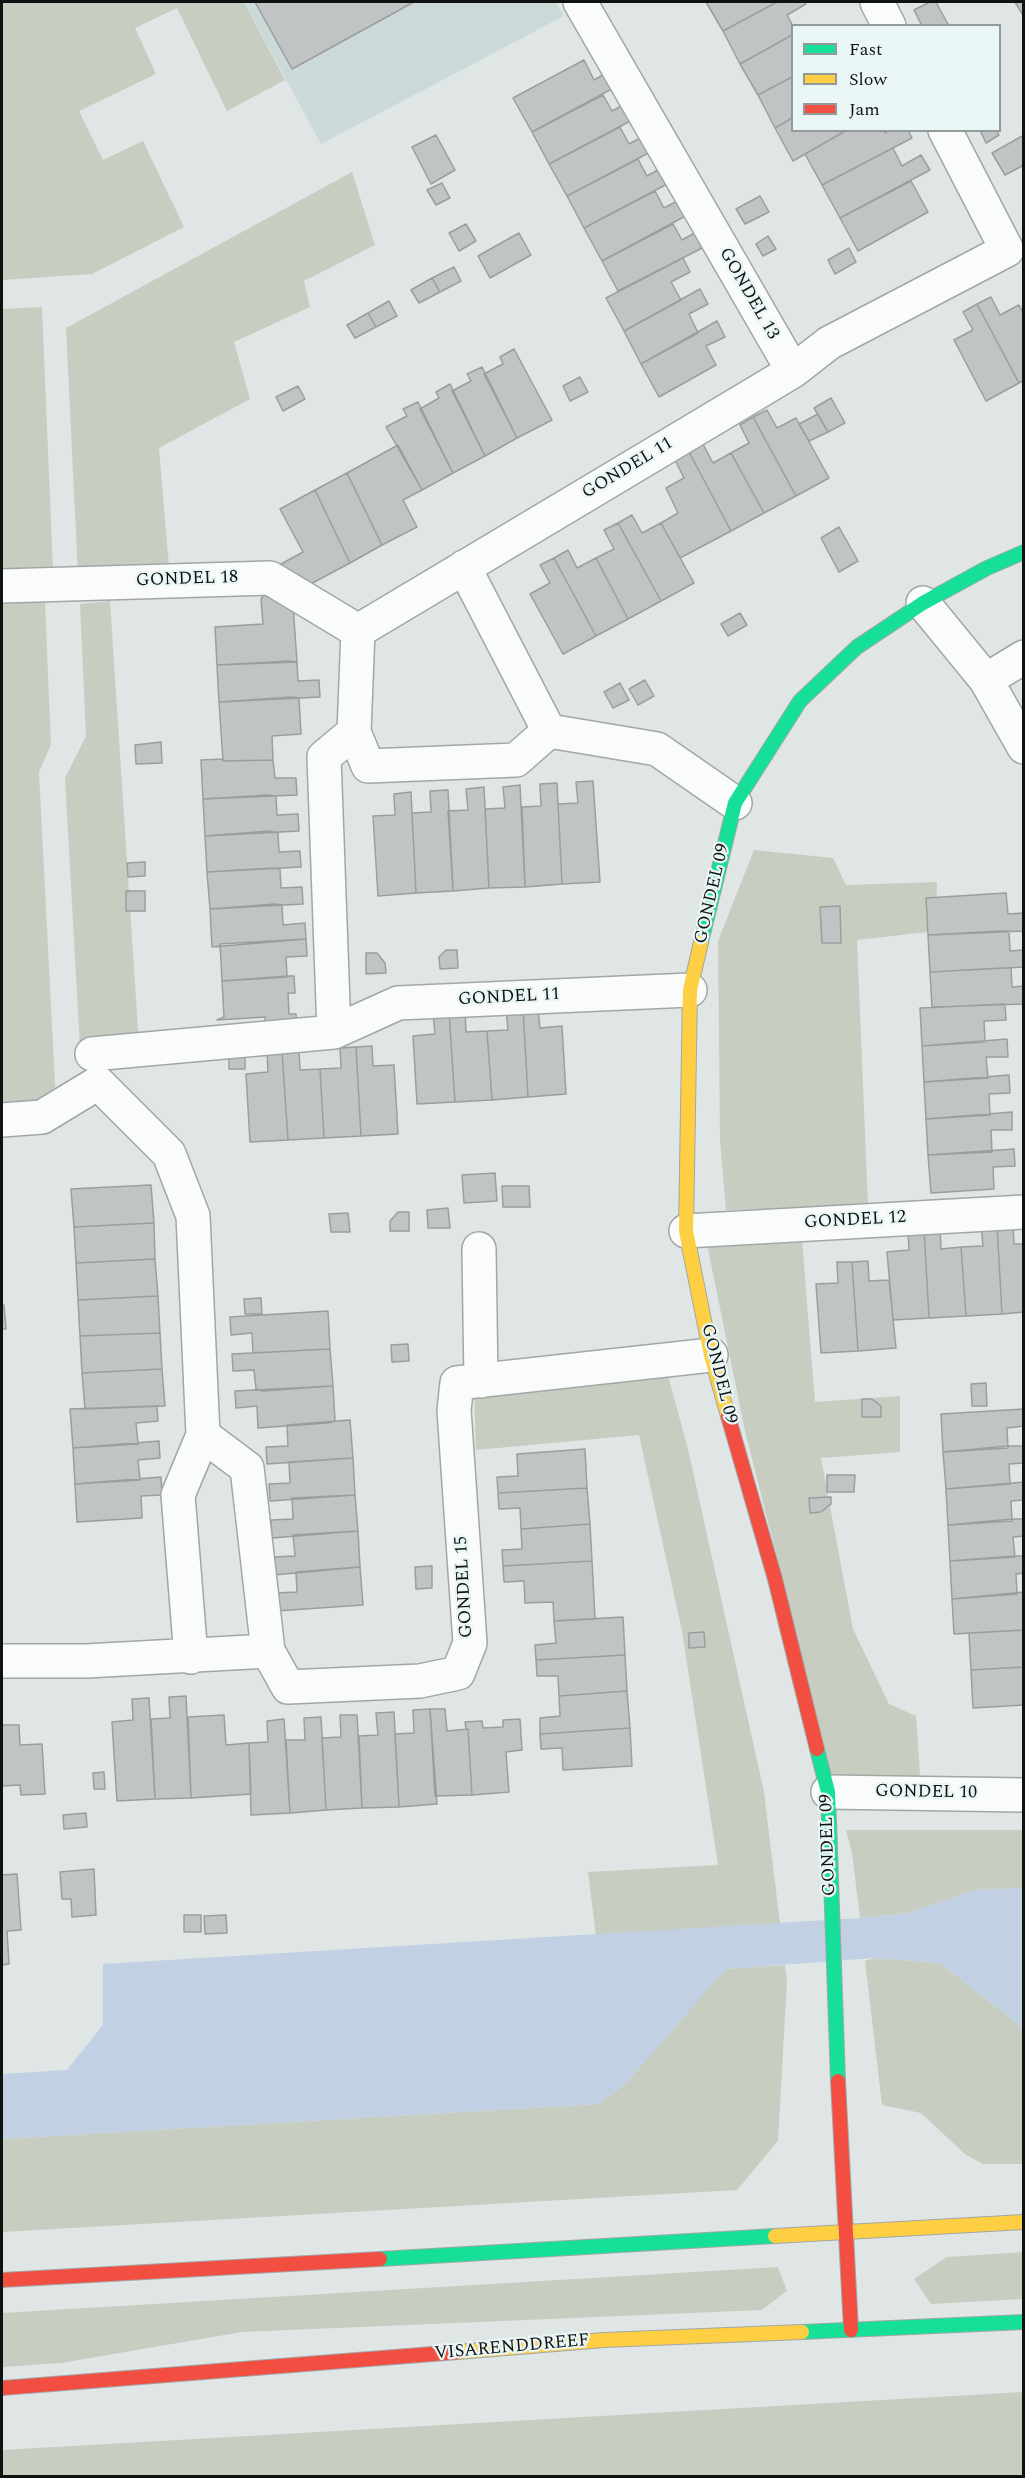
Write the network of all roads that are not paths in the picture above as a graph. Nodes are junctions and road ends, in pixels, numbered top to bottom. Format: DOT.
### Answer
graph roads {
  1 [pos="580,2"];
  2 [pos="877,2"];
  3 [pos="888,24"];
  4 [pos="946,132"];
  5 [pos="1015,245"];
  6 [pos="793,371"];
  7 [pos="1023,552"];
  8 [pos="464,567"];
  9 [pos="2,586"];
  10 [pos="923,603"];
  11 [pos="358,631"];
  12 [pos="1023,657"];
  13 [pos="986,680"];
  14 [pos="549,731"];
  15 [pos="354,732"];
  16 [pos="1023,747"];
  17 [pos="735,802"];
  18 [pos="690,990"];
  19 [pos="334,1032"];
  20 [pos="92,1054"];
  21 [pos="2,1120"];
  22 [pos="1023,1212"];
  23 [pos="686,1231"];
  24 [pos="479,1249"];
  25 [pos="711,1355"];
  26 [pos="481,1381"];
  27 [pos="203,1435"];
  28 [pos="268,1651"];
  29 [pos="191,1657"];
  30 [pos="2,1661"];
  31 [pos="828,1792"];
  32 [pos="1023,1795"];
  33 [pos="1023,2222"];
  34 [pos="846,2233"];
  35 [pos="2,2280"];
  36 [pos="1023,2322"];
  37 [pos="851,2330"];
  38 [pos="2,2388"];
  1 -- 6 [label="street, GONDEL 13"];
  2 -- 3 [label="street"];
  4 -- 5 [label="street"];
  5 -- 6 [label="street"];
  6 -- 8 [label="street, GONDEL 11"];
  7 -- 10 [label="main road, GONDEL 09"];
  8 -- 11 [label="street, GONDEL 11"];
  8 -- 14 [label="street"];
  9 -- 11 [label="street, GONDEL 18"];
  10 -- 13 [label="street"];
  10 -- 17 [label="main road, GONDEL 09"];
  11 -- 15 [label="street"];
  12 -- 13 [label="street"];
  13 -- 16 [label="street"];
  14 -- 15 [label="street"];
  14 -- 17 [label="street"];
  15 -- 19 [label="street"];
  17 -- 18 [label="main road, GONDEL 09"];
  18 -- 19 [label="street, GONDEL 11"];
  18 -- 23 [label="main road, GONDEL 09"];
  19 -- 20 [label="street, GONDEL 11"];
  21 -- 27 [label="street"];
  22 -- 23 [label="street, GONDEL 12"];
  23 -- 25 [label="main road, GONDEL 09"];
  24 -- 26 [label="street"];
  25 -- 26 [label="street, GONDEL 15"];
  25 -- 31 [label="main road, GONDEL 09"];
  26 -- 28 [label="street, GONDEL 15"];
  27 -- 28 [label="street, GONDEL 15"];
  27 -- 29 [label="street"];
  28 -- 29 [label="street"];
  29 -- 30 [label="street"];
  31 -- 32 [label="street, GONDEL 10"];
  31 -- 34 [label="main road, GONDEL 09"];
  33 -- 34 [label="main road"];
  34 -- 35 [label="main road"];
  34 -- 37 [label="main road, GONDEL 09"];
  36 -- 37 [label="main road, VISARENDDREEF"];
  37 -- 38 [label="main road, VISARENDDREEF"];
}
